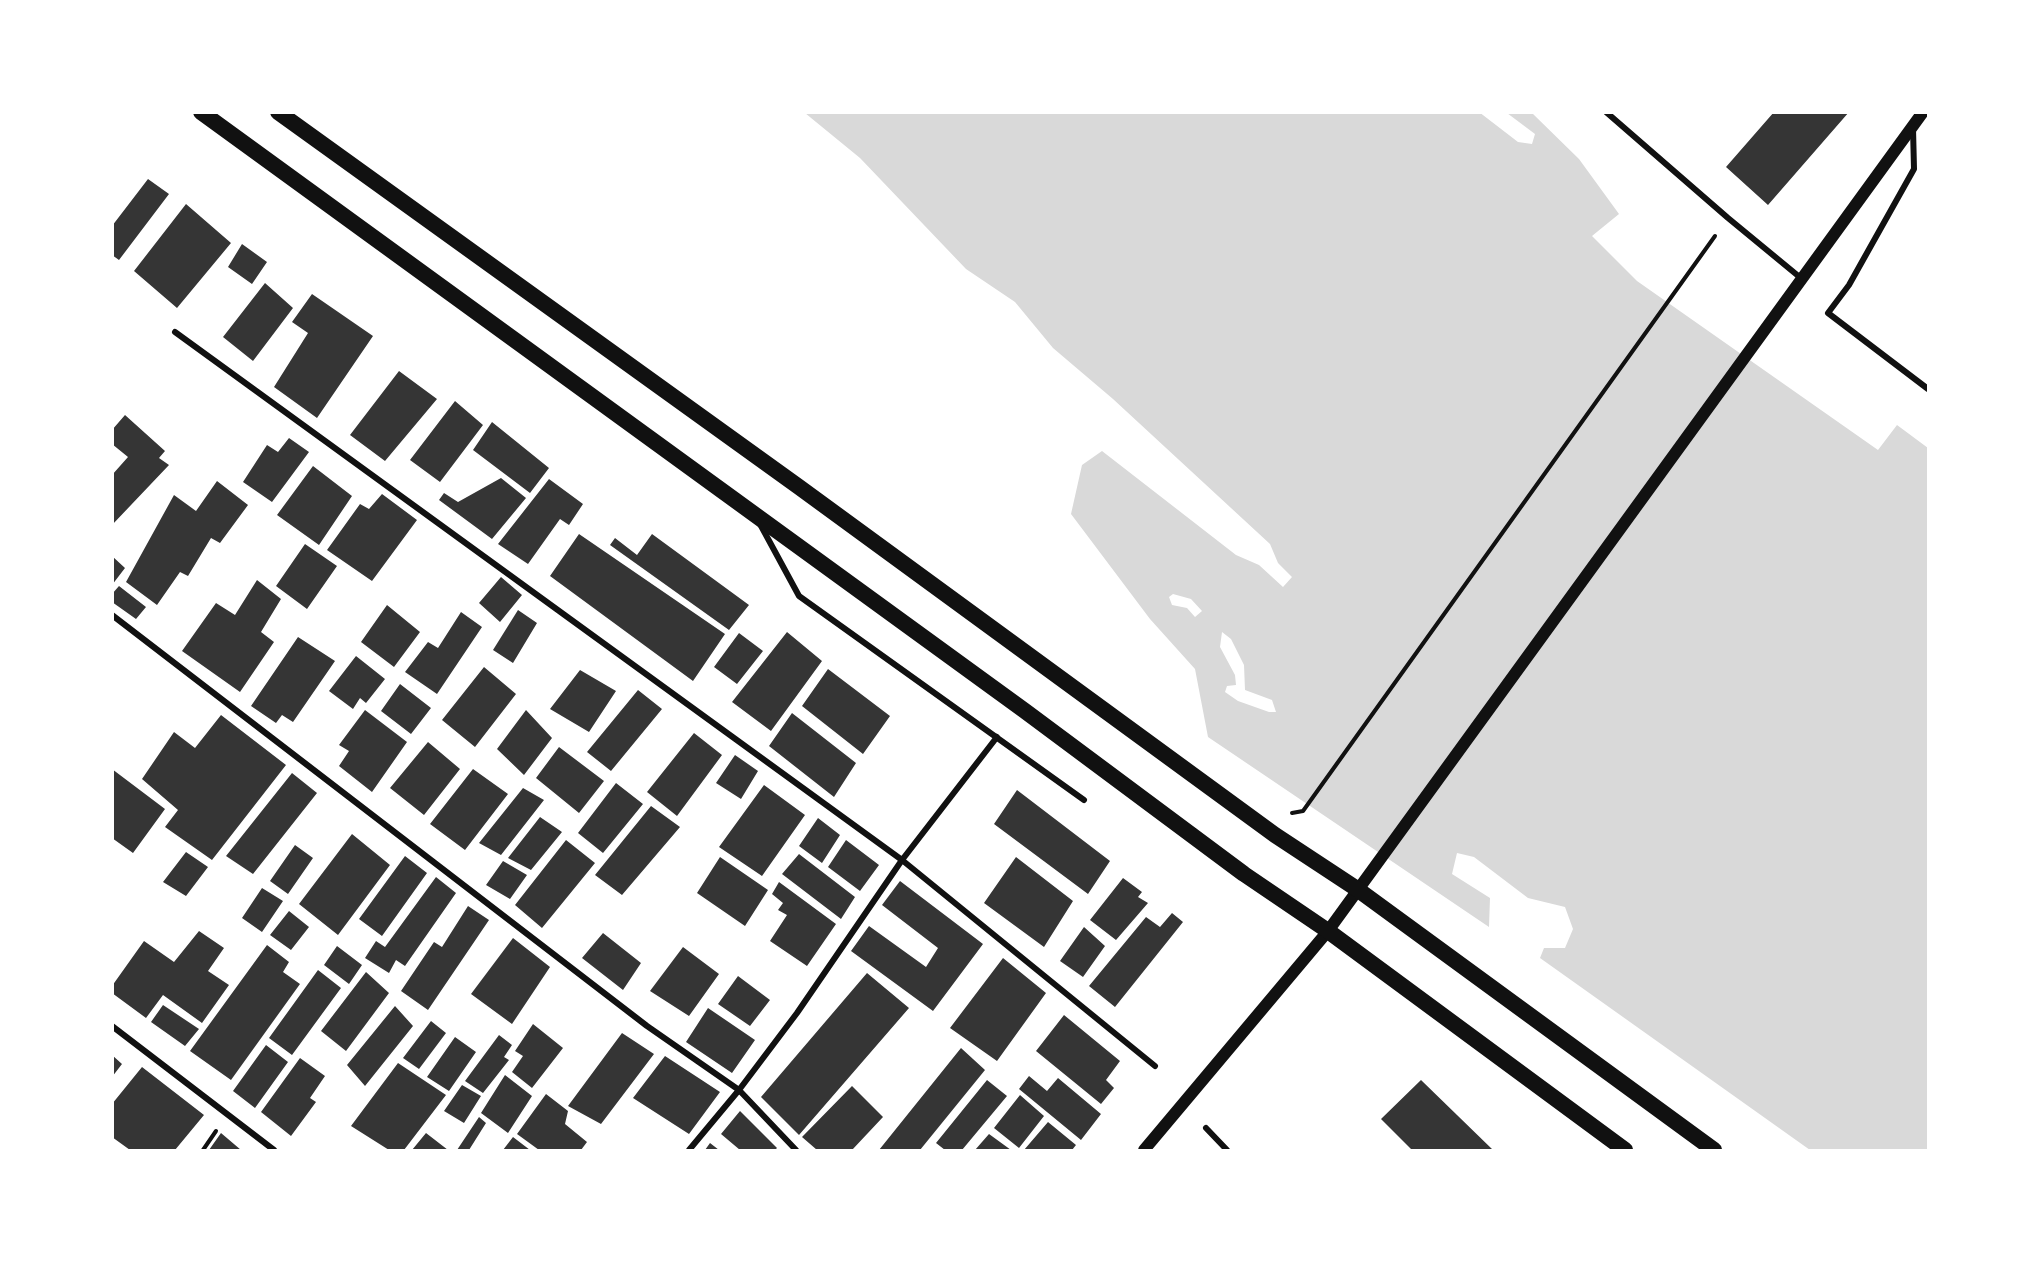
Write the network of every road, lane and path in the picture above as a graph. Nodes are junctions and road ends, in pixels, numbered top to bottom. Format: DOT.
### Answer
graph roads {
  1 [pos="201,112"];
  2 [pos="279,112"];
  3 [pos="1606,112"];
  4 [pos="1923,112"];
  5 [pos="1913,127"];
  6 [pos="1720,230"];
  7 [pos="1803,279"];
  8 [pos="175,332"];
  9 [pos="1929,389"];
  10 [pos="754,513"];
  11 [pos="112,615"];
  12 [pos="997,737"];
  13 [pos="1084,800"];
  14 [pos="1303,811"];
  15 [pos="902,860"];
  16 [pos="1357,889"];
  17 [pos="1328,931"];
  18 [pos="112,1026"];
  19 [pos="1155,1066"];
  20 [pos="738,1090"];
  21 [pos="1206,1128"];
  22 [pos="274,1150"];
  23 [pos="689,1150"];
  24 [pos="796,1150"];
  25 [pos="1144,1150"];
  26 [pos="1227,1150"];
  27 [pos="1625,1150"];
  28 [pos="1714,1150"];
  1 -- 10 [label="highway"];
  2 -- 16 [label="highway"];
  3 -- 7 [label="street"];
  4 -- 5 [label="main road"];
  5 -- 7 [label="main road"];
  5 -- 9 [label="street"];
  6 -- 14 [label="path"];
  7 -- 16 [label="main road"];
  8 -- 15 [label="street"];
  10 -- 12 [label="street"];
  10 -- 17 [label="highway"];
  11 -- 20 [label="street"];
  12 -- 13 [label="street"];
  12 -- 15 [label="street"];
  15 -- 19 [label="street"];
  15 -- 20 [label="street"];
  16 -- 17 [label="main road"];
  16 -- 28 [label="highway"];
  17 -- 25 [label="main road"];
  17 -- 27 [label="highway"];
  18 -- 22 [label="street"];
  20 -- 23 [label="street"];
  20 -- 24 [label="street"];
  21 -- 26 [label="street"];
}
